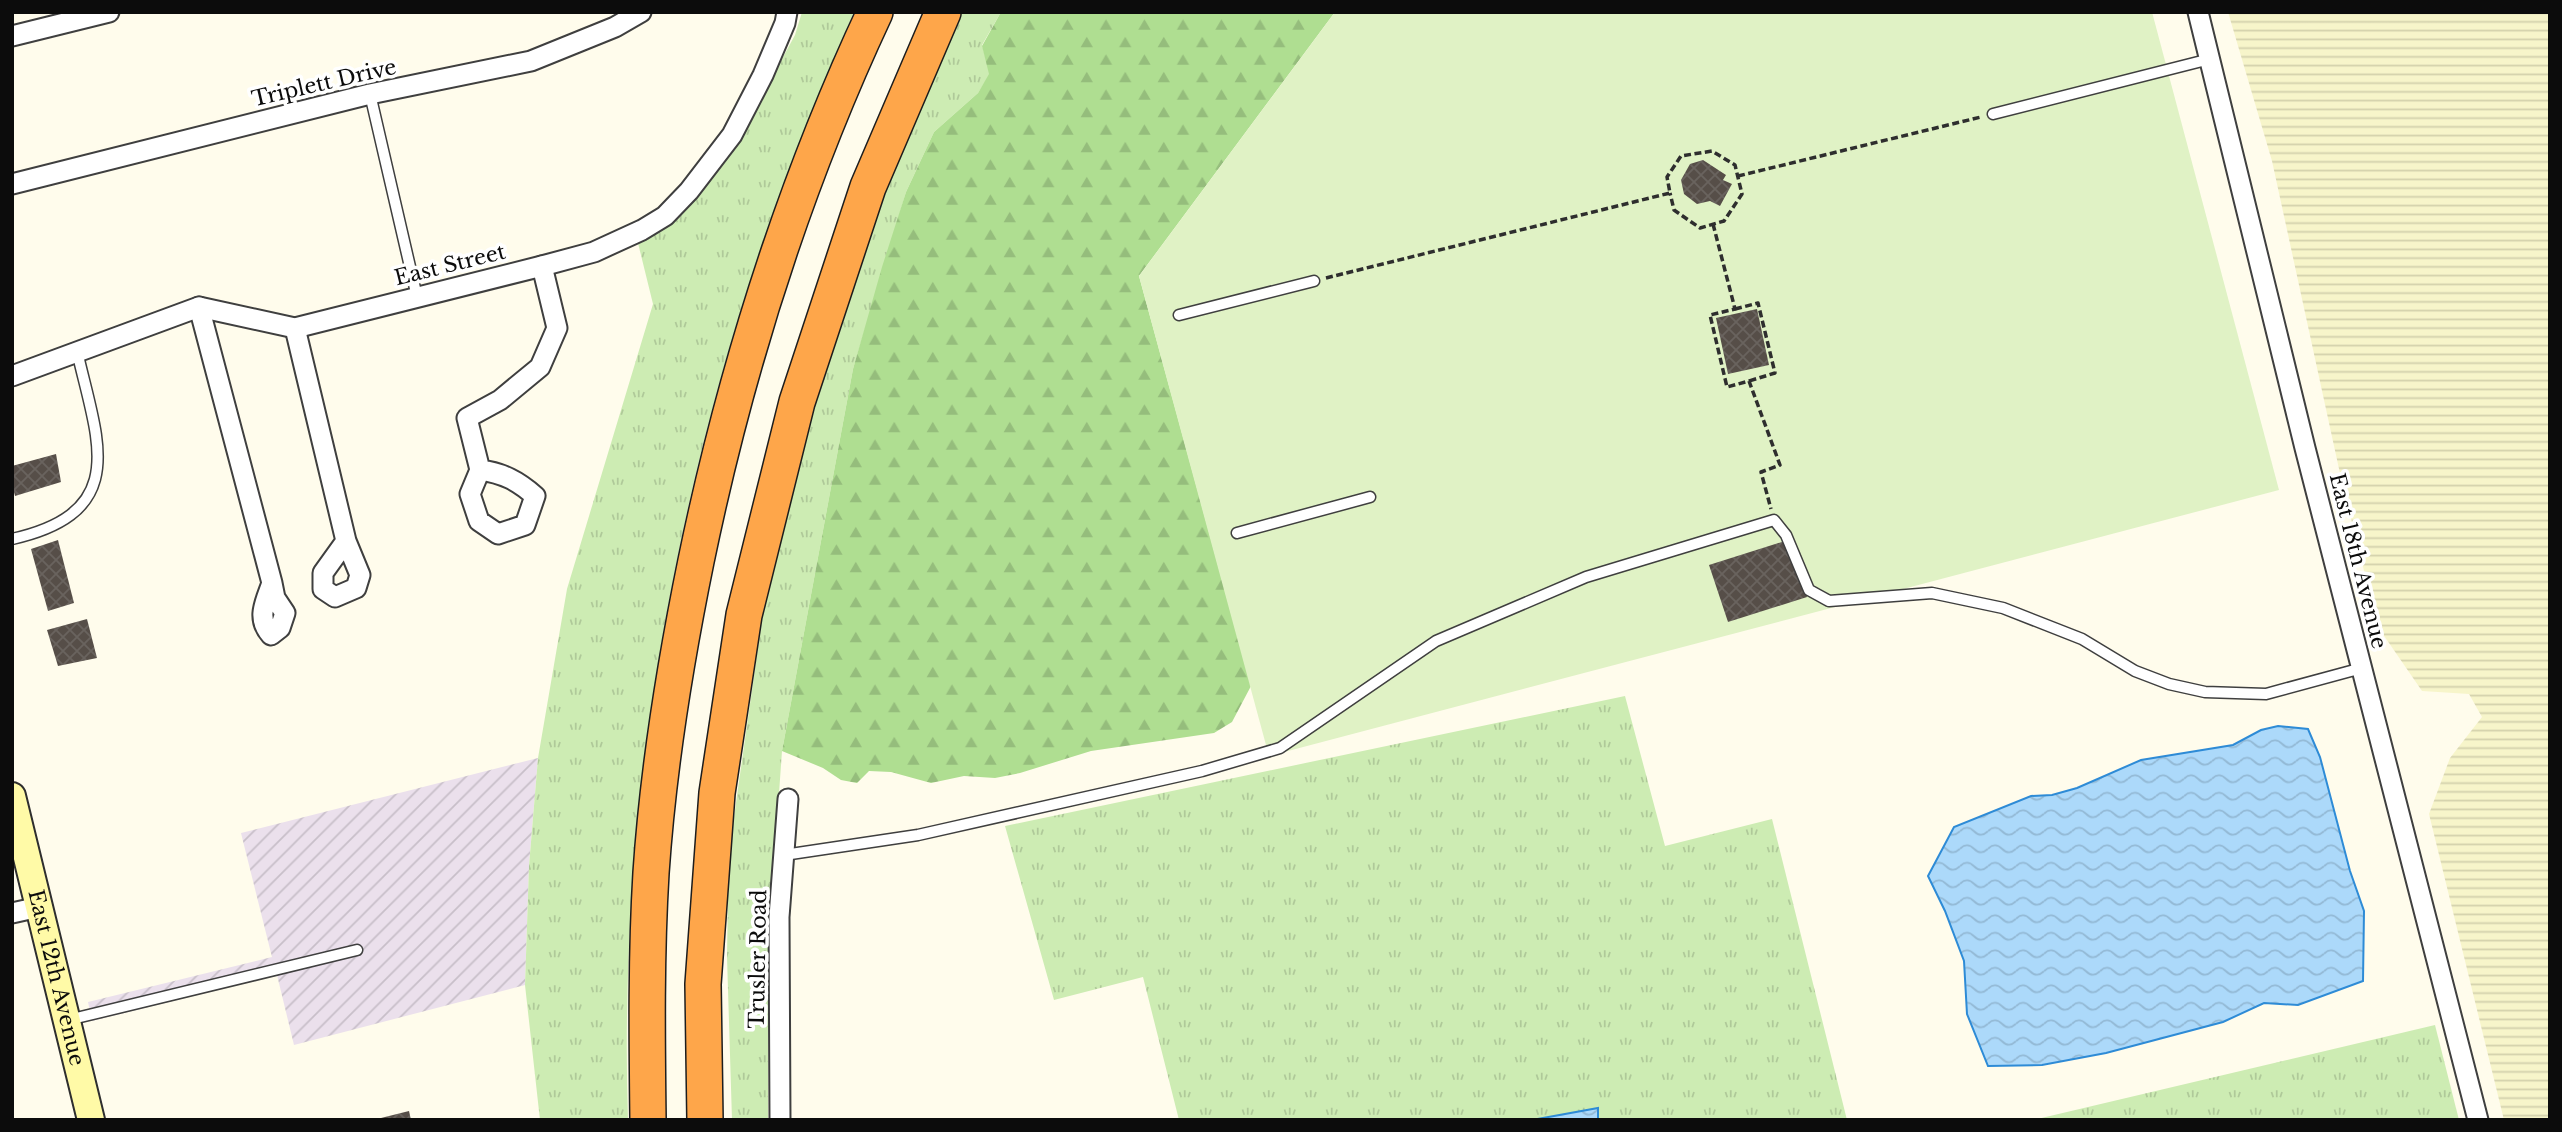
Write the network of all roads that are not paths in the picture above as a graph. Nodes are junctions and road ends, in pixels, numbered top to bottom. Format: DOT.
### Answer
graph roads {
  1 [pos="108,12"];
  2 [pos="641,12"];
  3 [pos="787,12"];
  4 [pos="875,12"];
  5 [pos="943,12"];
  6 [pos="2198,12"];
  7 [pos="12,36"];
  8 [pos="2210,59"];
  9 [pos="370,94"];
  10 [pos="1993,114"];
  11 [pos="12,184"];
  12 [pos="542,266"];
  13 [pos="1314,281"];
  14 [pos="417,297"];
  15 [pos="200,307"];
  16 [pos="1179,315"];
  17 [pos="295,328"];
  18 [pos="77,351"];
  19 [pos="12,376"];
  20 [pos="480,470"];
  21 [pos="1370,497"];
  22 [pos="1237,533"];
  23 [pos="12,539"];
  24 [pos="346,541"];
  25 [pos="272,583"];
  26 [pos="2362,668"];
  27 [pos="12,796"];
  28 [pos="788,799"];
  29 [pos="784,855"];
  30 [pos="39,906"];
  31 [pos="12,913"];
  32 [pos="357,950"];
  33 [pos="67,1021"];
  34 [pos="91,1120"];
  35 [pos="648,1120"];
  36 [pos="705,1120"];
  37 [pos="780,1120"];
  38 [pos="2477,1120"];
  1 -- 7 [label="street"];
  2 -- 9 [label="street, Triplett Drive"];
  3 -- 12 [label="street, East Street"];
  4 -- 35 [label="highway"];
  5 -- 36 [label="highway"];
  6 -- 8 [label="street, East 18th Avenue"];
  8 -- 10 [label="lane"];
  8 -- 26 [label="street, East 18th Avenue"];
  9 -- 11 [label="street, Triplett Drive"];
  9 -- 14 [label="lane"];
  12 -- 14 [label="street, East Street"];
  12 -- 20 [label="street"];
  13 -- 16 [label="lane"];
  14 -- 17 [label="street, East Street"];
  15 -- 17 [label="street, East Street"];
  15 -- 18 [label="street"];
  15 -- 25 [label="street"];
  17 -- 24 [label="street"];
  18 -- 19 [label="street"];
  18 -- 23 [label="lane"];
  21 -- 22 [label="lane"];
  26 -- 29 [label="lane"];
  26 -- 38 [label="street, East 18th Avenue"];
  27 -- 30 [label="main road, East 12th Avenue"];
  28 -- 29 [label="street, Trusler Road"];
  29 -- 37 [label="street, Trusler Road"];
  30 -- 31 [label="street"];
  30 -- 33 [label="main road, East 12th Avenue"];
  32 -- 33 [label="lane"];
  33 -- 34 [label="main road, East 12th Avenue"];
}
